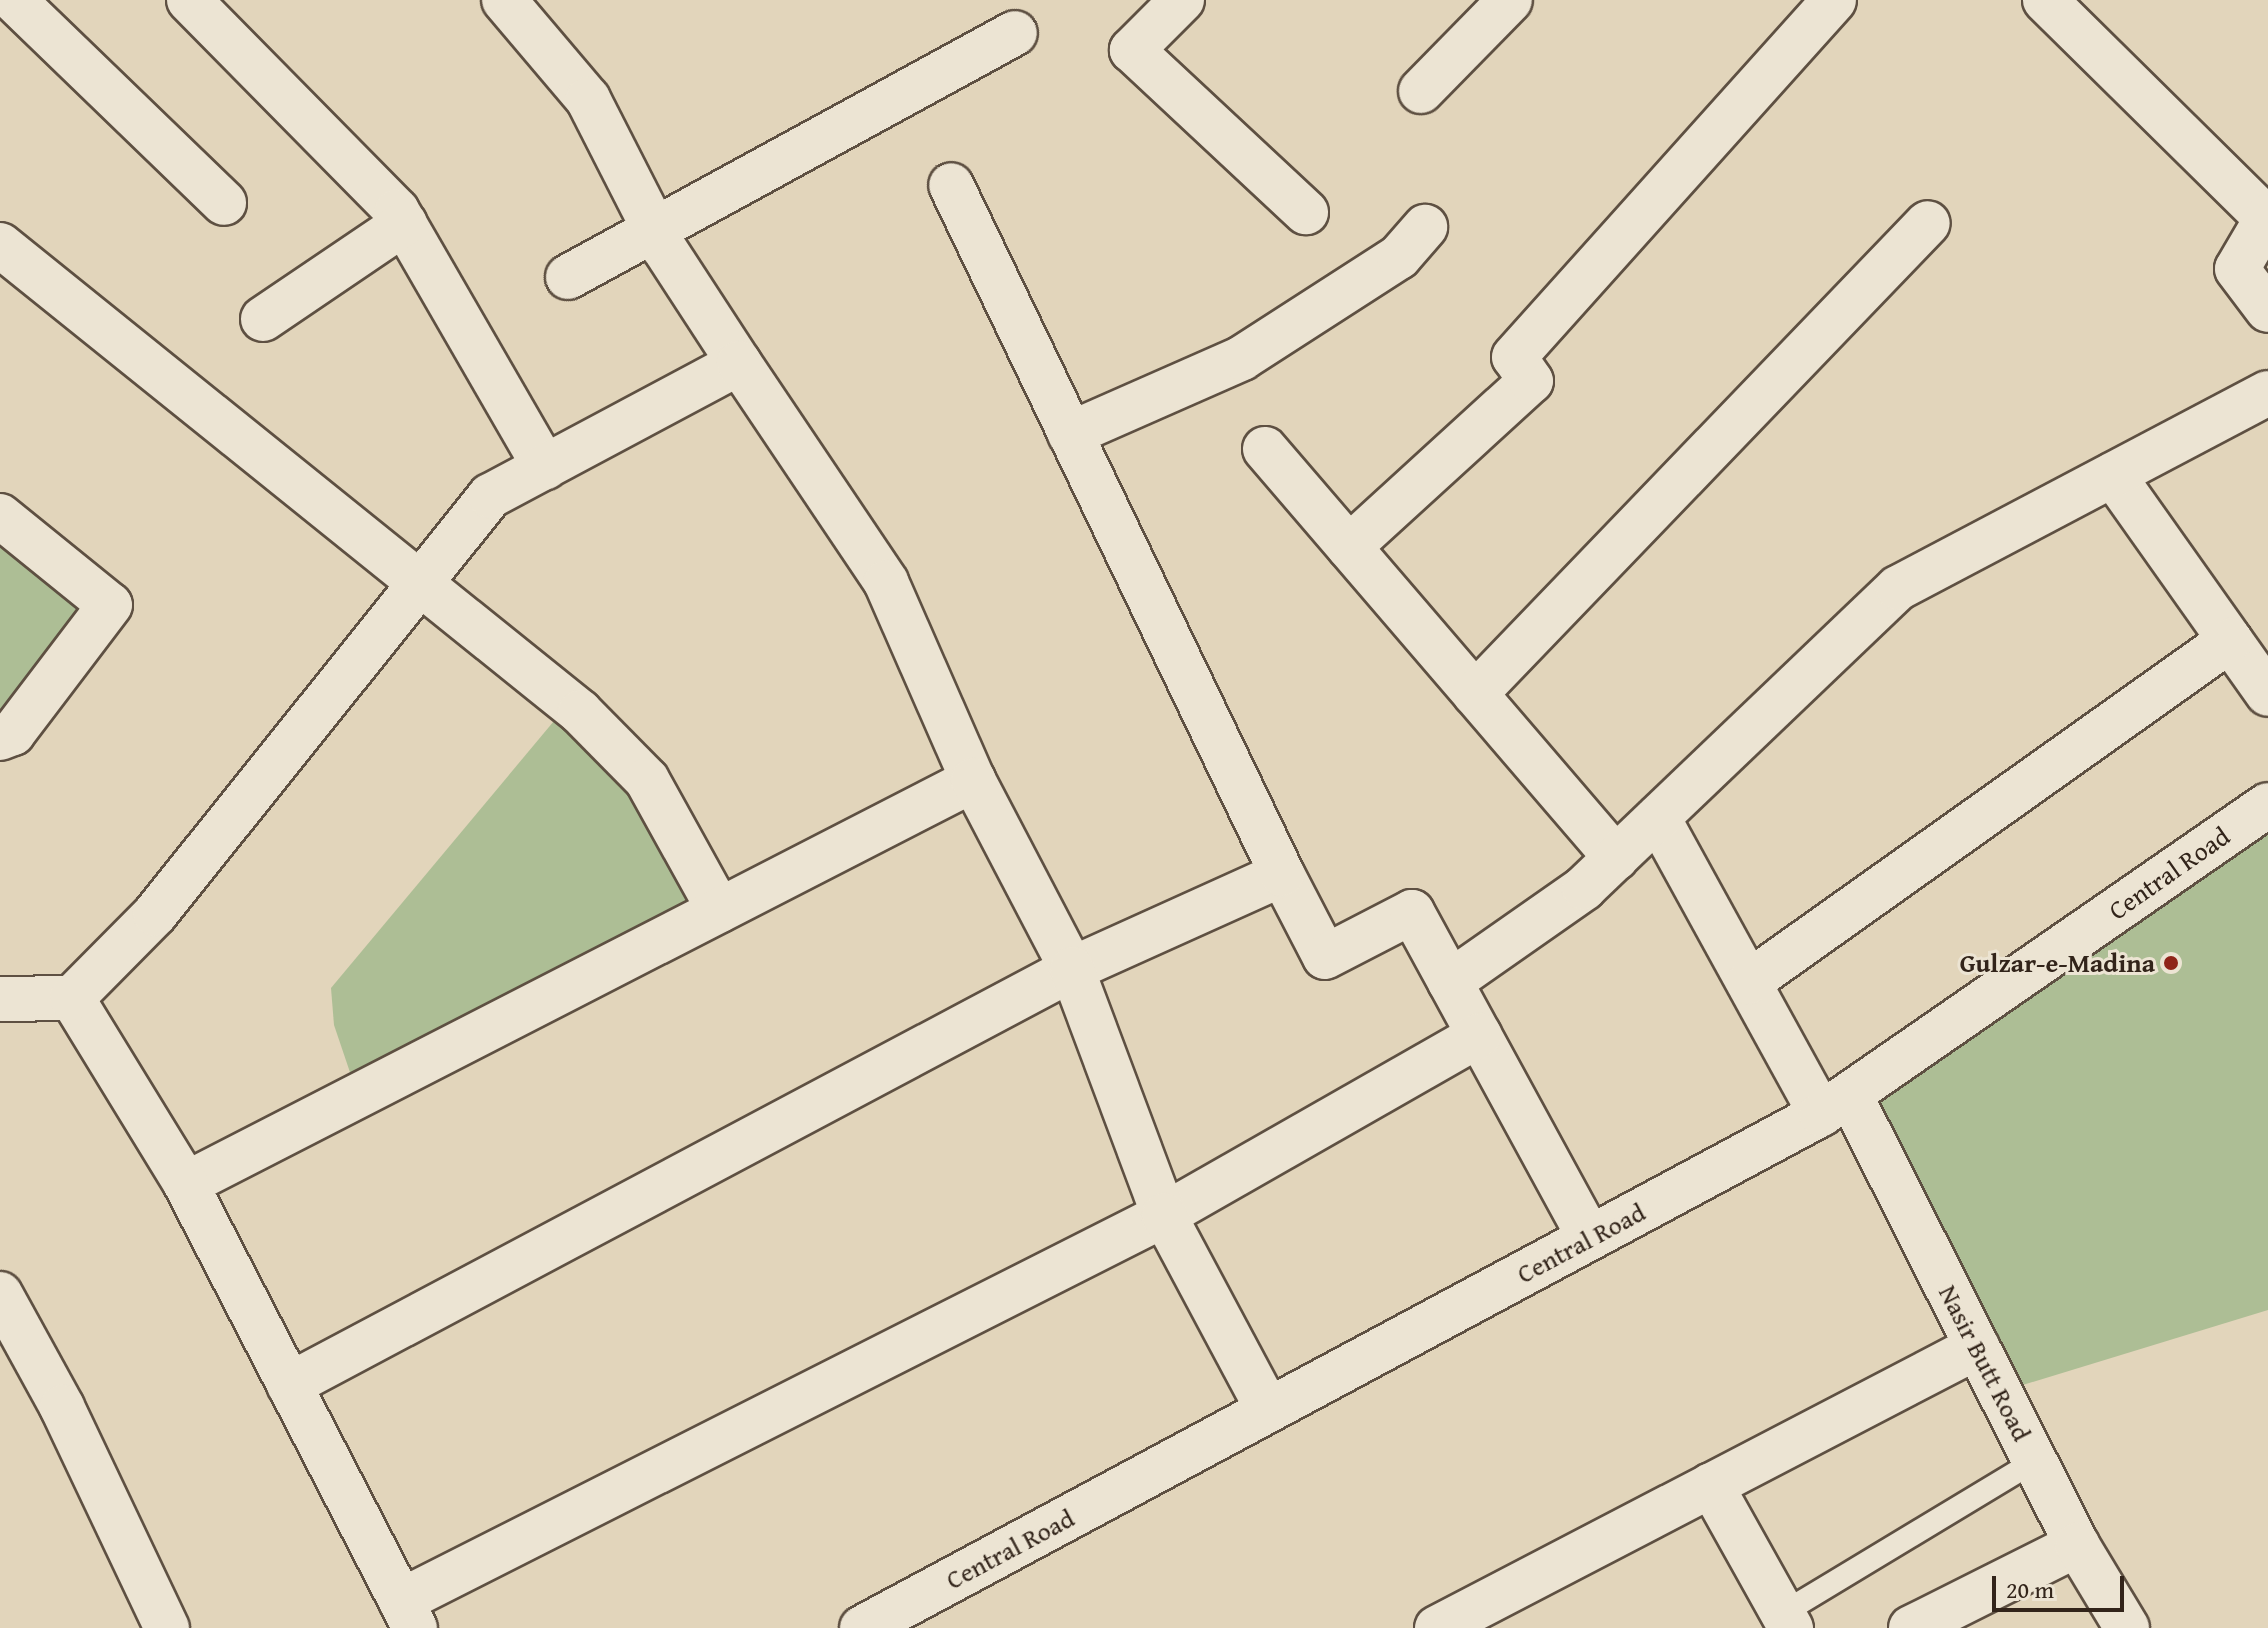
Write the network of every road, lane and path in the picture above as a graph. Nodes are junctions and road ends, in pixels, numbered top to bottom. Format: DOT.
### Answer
graph roads {
  1 [pos="14,0"];
  2 [pos="189,0"];
  3 [pos="504,0"];
  4 [pos="1182,0"];
  5 [pos="1510,0"];
  6 [pos="1834,0"];
  7 [pos="2045,0"];
  8 [pos="1015,33"];
  9 [pos="1421,91"];
  10 [pos="951,185"];
  11 [pos="224,203"];
  12 [pos="1306,212"];
  13 [pos="2267,217"];
  14 [pos="405,223"];
  15 [pos="1928,223"];
  16 [pos="1425,227"];
  17 [pos="655,231"];
  18 [pos="0,245"];
  19 [pos="568,277"];
  20 [pos="2268,310"];
  21 [pos="263,319"];
  22 [pos="739,363"];
  23 [pos="2268,393"];
  24 [pos="1070,434"];
  25 [pos="1265,449"];
  26 [pos="545,467"];
  27 [pos="2113,475"];
  28 [pos="0,516"];
  29 [pos="1349,547"];
  30 [pos="422,581"];
  31 [pos="2230,640"];
  32 [pos="1475,694"];
  33 [pos="2268,694"];
  34 [pos="0,738"];
  35 [pos="973,780"];
  36 [pos="2268,805"];
  37 [pos="1658,818"];
  38 [pos="1616,858"];
  39 [pos="1282,874"];
  40 [pos="719,910"];
  41 [pos="1072,969"];
  42 [pos="1450,982"];
  43 [pos="1749,982"];
  44 [pos="72,998"];
  45 [pos="0,999"];
  46 [pos="1479,1035"];
  47 [pos="1835,1105"];
  48 [pos="186,1184"];
  49 [pos="1164,1215"];
  50 [pos="1590,1238"];
  51 [pos="0,1294"];
  52 [pos="1977,1347"];
  53 [pos="289,1385"];
  54 [pos="1268,1410"];
  55 [pos="2035,1461"];
  56 [pos="1711,1485"];
  57 [pos="2077,1545"];
  58 [pos="408,1615"];
  59 [pos="1787,1620"];
  60 [pos="167,1628"];
  61 [pos="862,1628"];
  62 [pos="1437,1628"];
  63 [pos="1911,1628"];
  64 [pos="2127,1628"];
  1 -- 11 [label="street"];
  2 -- 14 [label="street"];
  3 -- 17 [label="street"];
  4 -- 12 [label="street"];
  5 -- 9 [label="street"];
  6 -- 29 [label="street"];
  7 -- 13 [label="street"];
  8 -- 17 [label="street"];
  10 -- 24 [label="street"];
  13 -- 20 [label="street"];
  14 -- 21 [label="street"];
  14 -- 26 [label="street"];
  15 -- 32 [label="street"];
  16 -- 24 [label="street"];
  17 -- 19 [label="street"];
  17 -- 22 [label="street"];
  18 -- 30 [label="street"];
  22 -- 26 [label="street"];
  22 -- 35 [label="street"];
  23 -- 27 [label="street"];
  24 -- 39 [label="street"];
  25 -- 29 [label="street"];
  26 -- 30 [label="street"];
  27 -- 31 [label="street"];
  27 -- 37 [label="street"];
  28 -- 34 [label="street"];
  29 -- 32 [label="street"];
  30 -- 40 [label="street"];
  30 -- 44 [label="street"];
  31 -- 33 [label="street"];
  31 -- 43 [label="street"];
  32 -- 38 [label="street"];
  35 -- 40 [label="street"];
  35 -- 41 [label="street"];
  36 -- 47 [label="street, Central Road"];
  37 -- 38 [label="street"];
  37 -- 43 [label="street, Nasir Butt Road"];
  38 -- 42 [label="street"];
  39 -- 41 [label="street"];
  39 -- 42 [label="street"];
  40 -- 48 [label="street"];
  41 -- 49 [label="street"];
  41 -- 53 [label="street"];
  42 -- 46 [label="street"];
  43 -- 47 [label="street, Nasir Butt Road"];
  44 -- 45 [label="street"];
  44 -- 48 [label="street"];
  46 -- 49 [label="street"];
  46 -- 50 [label="street"];
  47 -- 50 [label="street, Central Road"];
  47 -- 52 [label="street, Nasir Butt Road"];
  48 -- 53 [label="street"];
  49 -- 54 [label="street"];
  49 -- 58 [label="street"];
  50 -- 54 [label="street, Central Road"];
  51 -- 60 [label="street"];
  52 -- 55 [label="street, Nasir Butt Road"];
  52 -- 56 [label="street"];
  53 -- 58 [label="street"];
  54 -- 61 [label="street, Central Road"];
  55 -- 57 [label="street, Nasir Butt Road"];
  55 -- 59 [label="lane"];
  56 -- 59 [label="street"];
  56 -- 62 [label="street"];
  57 -- 63 [label="street"];
  57 -- 64 [label="street, Nasir Butt Road"];
}
